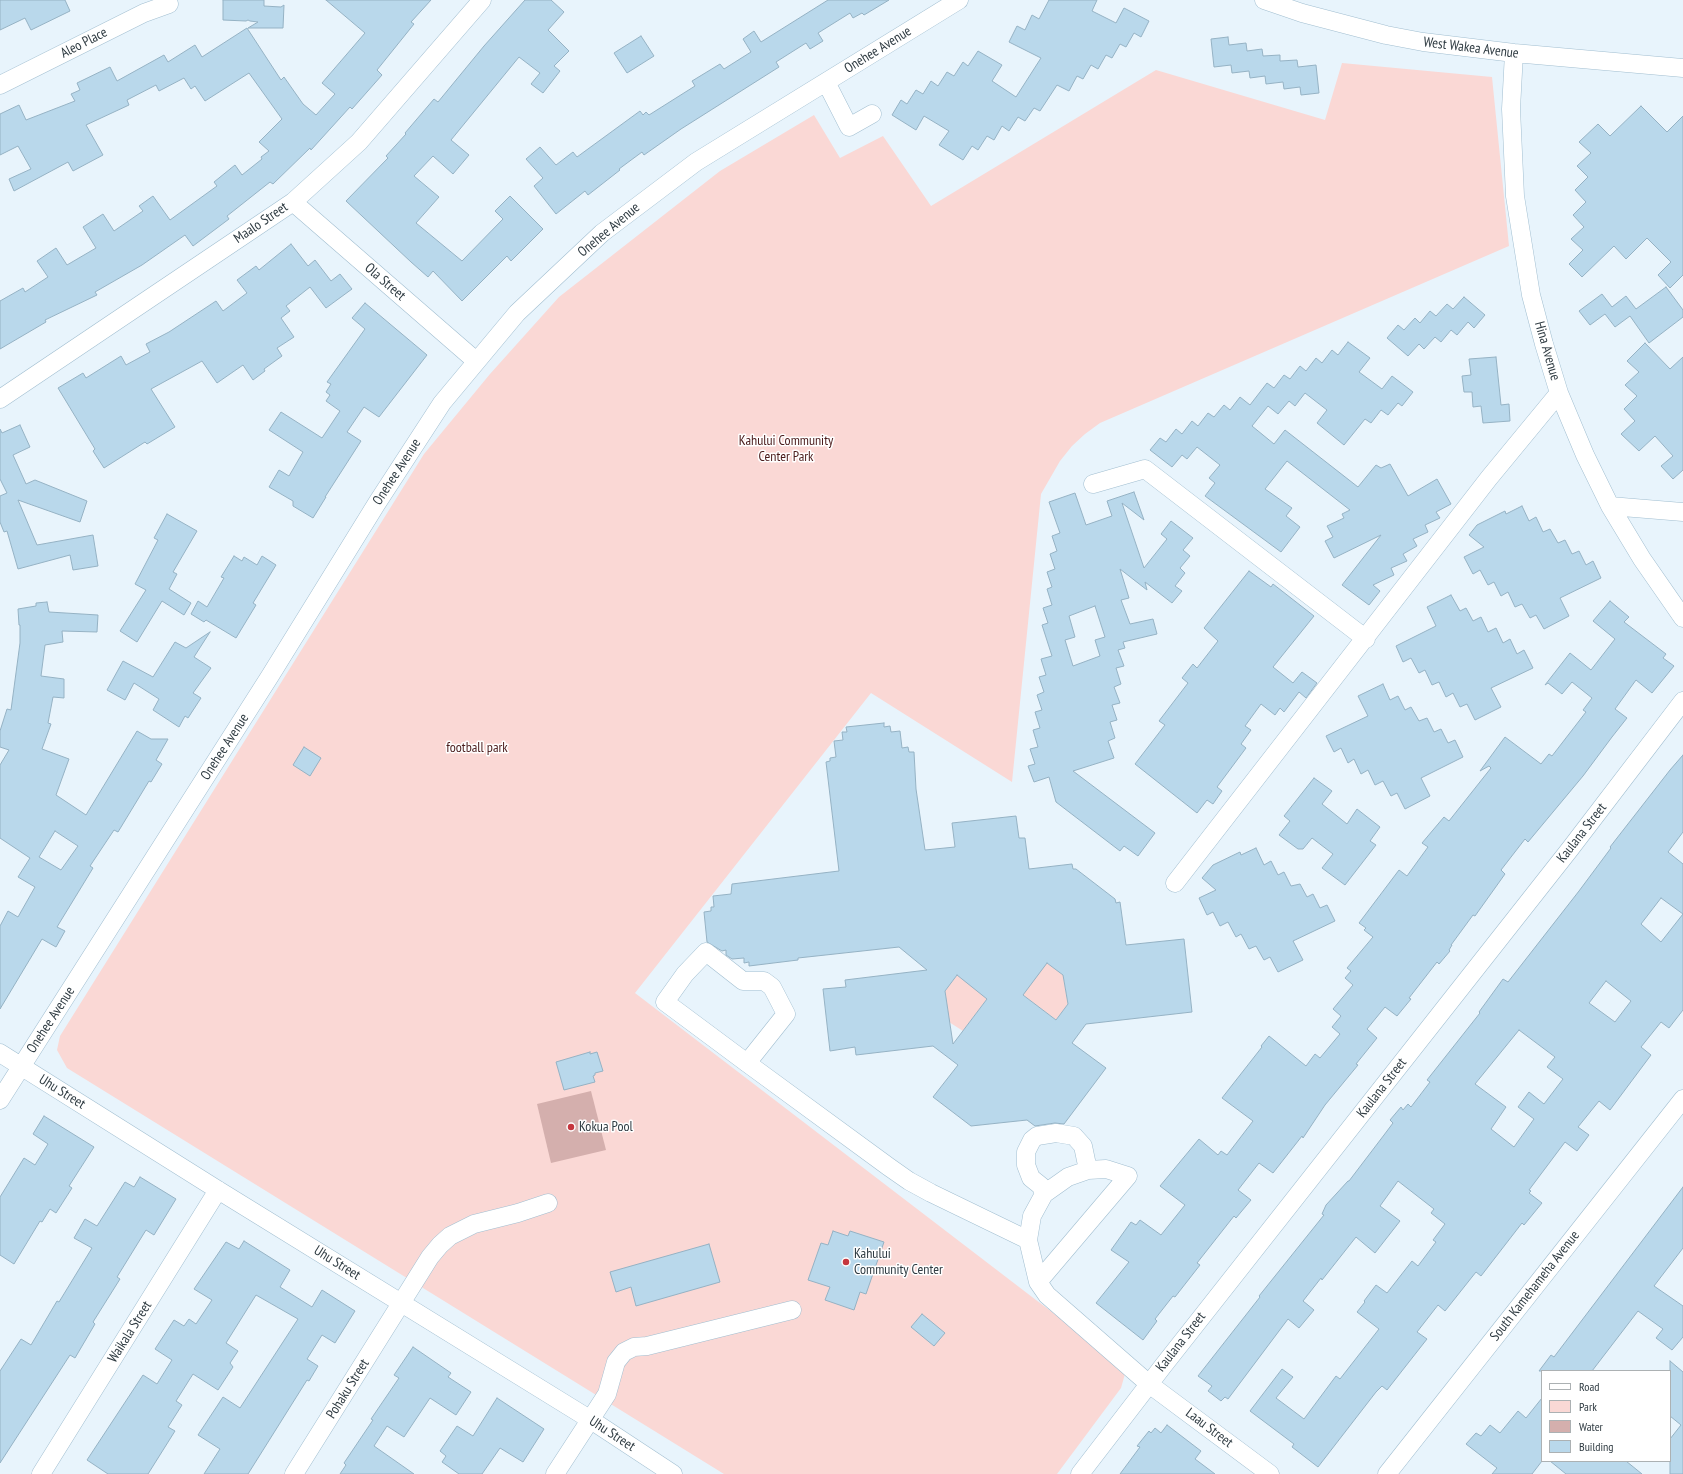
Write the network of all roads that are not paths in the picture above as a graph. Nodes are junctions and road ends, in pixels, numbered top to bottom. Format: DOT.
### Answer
graph roads {
  1 [pos="482,0"];
  2 [pos="959,0"];
  3 [pos="1272,3"];
  4 [pos="169,4"];
  5 [pos="1514,53"];
  6 [pos="1683,68"];
  7 [pos="826,82"];
  8 [pos="0,85"];
  9 [pos="872,114"];
  10 [pos="293,202"];
  11 [pos="476,361"];
  12 [pos="1559,393"];
  13 [pos="0,399"];
  14 [pos="1093,484"];
  15 [pos="1610,506"];
  16 [pos="1683,512"];
  17 [pos="1683,618"];
  18 [pos="1366,639"];
  19 [pos="1683,701"];
  20 [pos="1175,883"];
  21 [pos="0,1053"];
  22 [pos="747,1063"];
  23 [pos="21,1066"];
  24 [pos="1683,1098"];
  25 [pos="0,1100"];
  26 [pos="1088,1170"];
  27 [pos="218,1190"];
  28 [pos="1044,1194"];
  29 [pos="548,1203"];
  30 [pos="1028,1240"];
  31 [pos="1038,1282"];
  32 [pos="401,1303"];
  33 [pos="792,1310"];
  34 [pos="1149,1384"];
  35 [pos="591,1420"];
  36 [pos="41,1474"];
  37 [pos="294,1474"];
  38 [pos="555,1474"];
  39 [pos="673,1474"];
  40 [pos="1080,1474"];
  41 [pos="1270,1474"];
  42 [pos="1388,1474"];
  1 -- 10 [label="street, Maalo Street"];
  2 -- 7 [label="street, Onehee Avenue"];
  3 -- 5 [label="street, West Wakea Avenue"];
  4 -- 8 [label="street, Aleo Place"];
  5 -- 6 [label="street, West Wakea Avenue"];
  5 -- 12 [label="street, Hina Avenue"];
  7 -- 9 [label="street"];
  7 -- 11 [label="street, Onehee Avenue"];
  10 -- 11 [label="street, Ola Street"];
  10 -- 13 [label="street, Maalo Street"];
  11 -- 23 [label="street, Onehee Avenue"];
  12 -- 15 [label="street, Hina Avenue"];
  12 -- 18 [label="street"];
  14 -- 18 [label="street"];
  15 -- 16 [label="street"];
  15 -- 17 [label="street, Hina Avenue"];
  18 -- 20 [label="street"];
  19 -- 34 [label="street, Kaulana Street"];
  21 -- 23 [label="street, Uhu Street"];
  22 -- 22 [label="street"];
  22 -- 30 [label="street"];
  23 -- 25 [label="street, Onehee Avenue"];
  23 -- 27 [label="street, Uhu Street"];
  24 -- 42 [label="street, South Kamehameha Avenue"];
  26 -- 28 [label="street"];
  26 -- 28 [label="street"];
  26 -- 31 [label="street"];
  27 -- 32 [label="street, Uhu Street"];
  27 -- 36 [label="street, Waikala Street"];
  28 -- 30 [label="street"];
  29 -- 32 [label="street, Pohaku Street"];
  30 -- 31 [label="street"];
  31 -- 34 [label="street, Laau Street"];
  32 -- 35 [label="street, Uhu Street"];
  32 -- 37 [label="street, Pohaku Street"];
  33 -- 35 [label="street"];
  34 -- 40 [label="street, Kaulana Street"];
  34 -- 41 [label="street, Laau Street"];
  35 -- 38 [label="street"];
  35 -- 39 [label="street, Uhu Street"];
}
